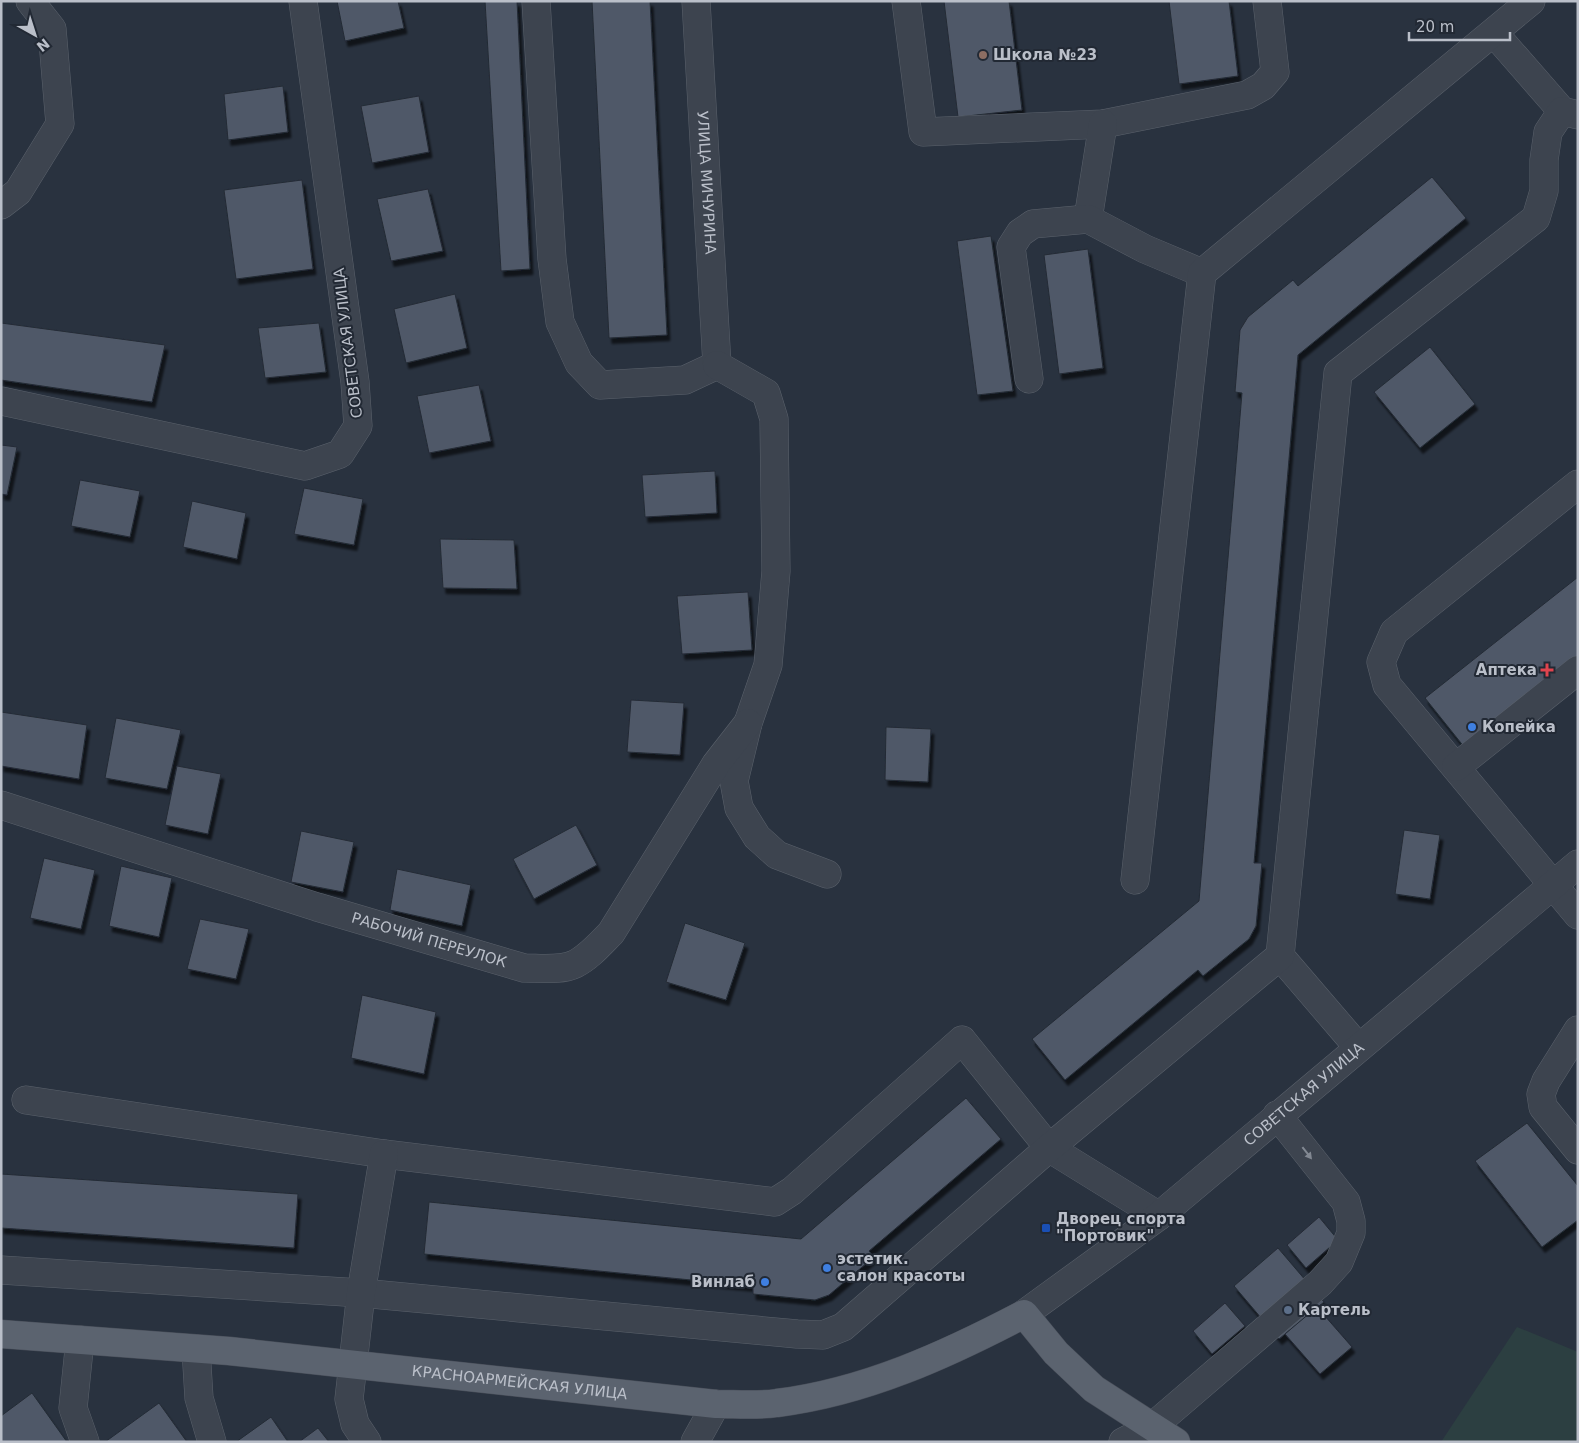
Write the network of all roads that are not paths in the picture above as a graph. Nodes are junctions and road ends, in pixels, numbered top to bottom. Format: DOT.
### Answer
graph roads {
  1 [pos="30,1"];
  2 [pos="303,1"];
  3 [pos="536,1"];
  4 [pos="696,1"];
  5 [pos="906,1"];
  6 [pos="1267,1"];
  7 [pos="1531,1"];
  8 [pos="1494,33"];
  9 [pos="1570,113"];
  10 [pos="1103,124"];
  11 [pos="1,205"];
  12 [pos="1088,219"];
  13 [pos="1202,273"];
  14 [pos="717,365"];
  15 [pos="1028,379"];
  16 [pos="1,401"];
  17 [pos="1578,484"];
  18 [pos="1578,670"];
  19 [pos="748,723"];
  20 [pos="1456,767"];
  21 [pos="1,805"];
  22 [pos="1578,864"];
  23 [pos="827,874"];
  24 [pos="1135,880"];
  25 [pos="1553,885"];
  26 [pos="1578,915"];
  27 [pos="1280,956"];
  28 [pos="1578,1030"];
  29 [pos="1358,1047"];
  30 [pos="26,1100"];
  31 [pos="1277,1115"];
  32 [pos="1049,1148"];
  33 [pos="1578,1150"];
  34 [pos="384,1154"];
  35 [pos="1159,1216"];
  36 [pos="1,1270"];
  37 [pos="361,1292"];
  38 [pos="1024,1314"];
  39 [pos="1,1334"];
  40 [pos="80,1340"];
  41 [pos="196,1349"];
  42 [pos="353,1364"];
  43 [pos="716,1404"];
  44 [pos="1152,1428"];
  45 [pos="85,1442"];
  46 [pos="212,1442"];
  47 [pos="367,1442"];
  48 [pos="696,1442"];
  49 [pos="1123,1442"];
  50 [pos="1176,1442"];
  1 -- 11 [label="street"];
  2 -- 16 [label="street, СОВЕТСКАЯ УЛИЦА"];
  3 -- 14 [label="street"];
  4 -- 14 [label="street, УЛИЦА МИЧУРИНА"];
  5 -- 10 [label="street"];
  6 -- 10 [label="street"];
  7 -- 8 [label="street"];
  8 -- 9 [label="street"];
  8 -- 13 [label="street"];
  9 -- 27 [label="street"];
  10 -- 12 [label="street"];
  12 -- 13 [label="street"];
  12 -- 15 [label="street"];
  13 -- 24 [label="street"];
  14 -- 19 [label="street"];
  17 -- 20 [label="street"];
  18 -- 20 [label="street"];
  19 -- 21 [label="street, РАБОЧИЙ ПЕРЕУЛОК"];
  19 -- 23 [label="street"];
  20 -- 25 [label="street"];
  22 -- 25 [label="street, СОВЕТСКАЯ УЛИЦА"];
  25 -- 26 [label="street"];
  25 -- 29 [label="street, СОВЕТСКАЯ УЛИЦА"];
  27 -- 29 [label="street"];
  27 -- 32 [label="street"];
  28 -- 33 [label="street"];
  29 -- 31 [label="street, СОВЕТСКАЯ УЛИЦА"];
  30 -- 34 [label="street"];
  31 -- 35 [label="street, СОВЕТСКАЯ УЛИЦА"];
  31 -- 44 [label="street, one-way"];
  32 -- 34 [label="street"];
  32 -- 35 [label="street"];
  32 -- 37 [label="street"];
  34 -- 37 [label="street"];
  35 -- 38 [label="street, СОВЕТСКАЯ УЛИЦА"];
  36 -- 37 [label="street"];
  37 -- 42 [label="street"];
  38 -- 43 [label="main road, КРАСНОАРМЕЙСКАЯ УЛИЦА"];
  38 -- 44 [label="main road"];
  39 -- 40 [label="main road, КРАСНОАРМЕЙСКАЯ УЛИЦА"];
  40 -- 41 [label="main road, КРАСНОАРМЕЙСКАЯ УЛИЦА"];
  40 -- 45 [label="street"];
  41 -- 42 [label="main road, КРАСНОАРМЕЙСКАЯ УЛИЦА"];
  41 -- 46 [label="street"];
  42 -- 43 [label="main road, КРАСНОАРМЕЙСКАЯ УЛИЦА"];
  42 -- 47 [label="street"];
  43 -- 48 [label="street"];
  44 -- 49 [label="street"];
  44 -- 50 [label="main road"];
}
